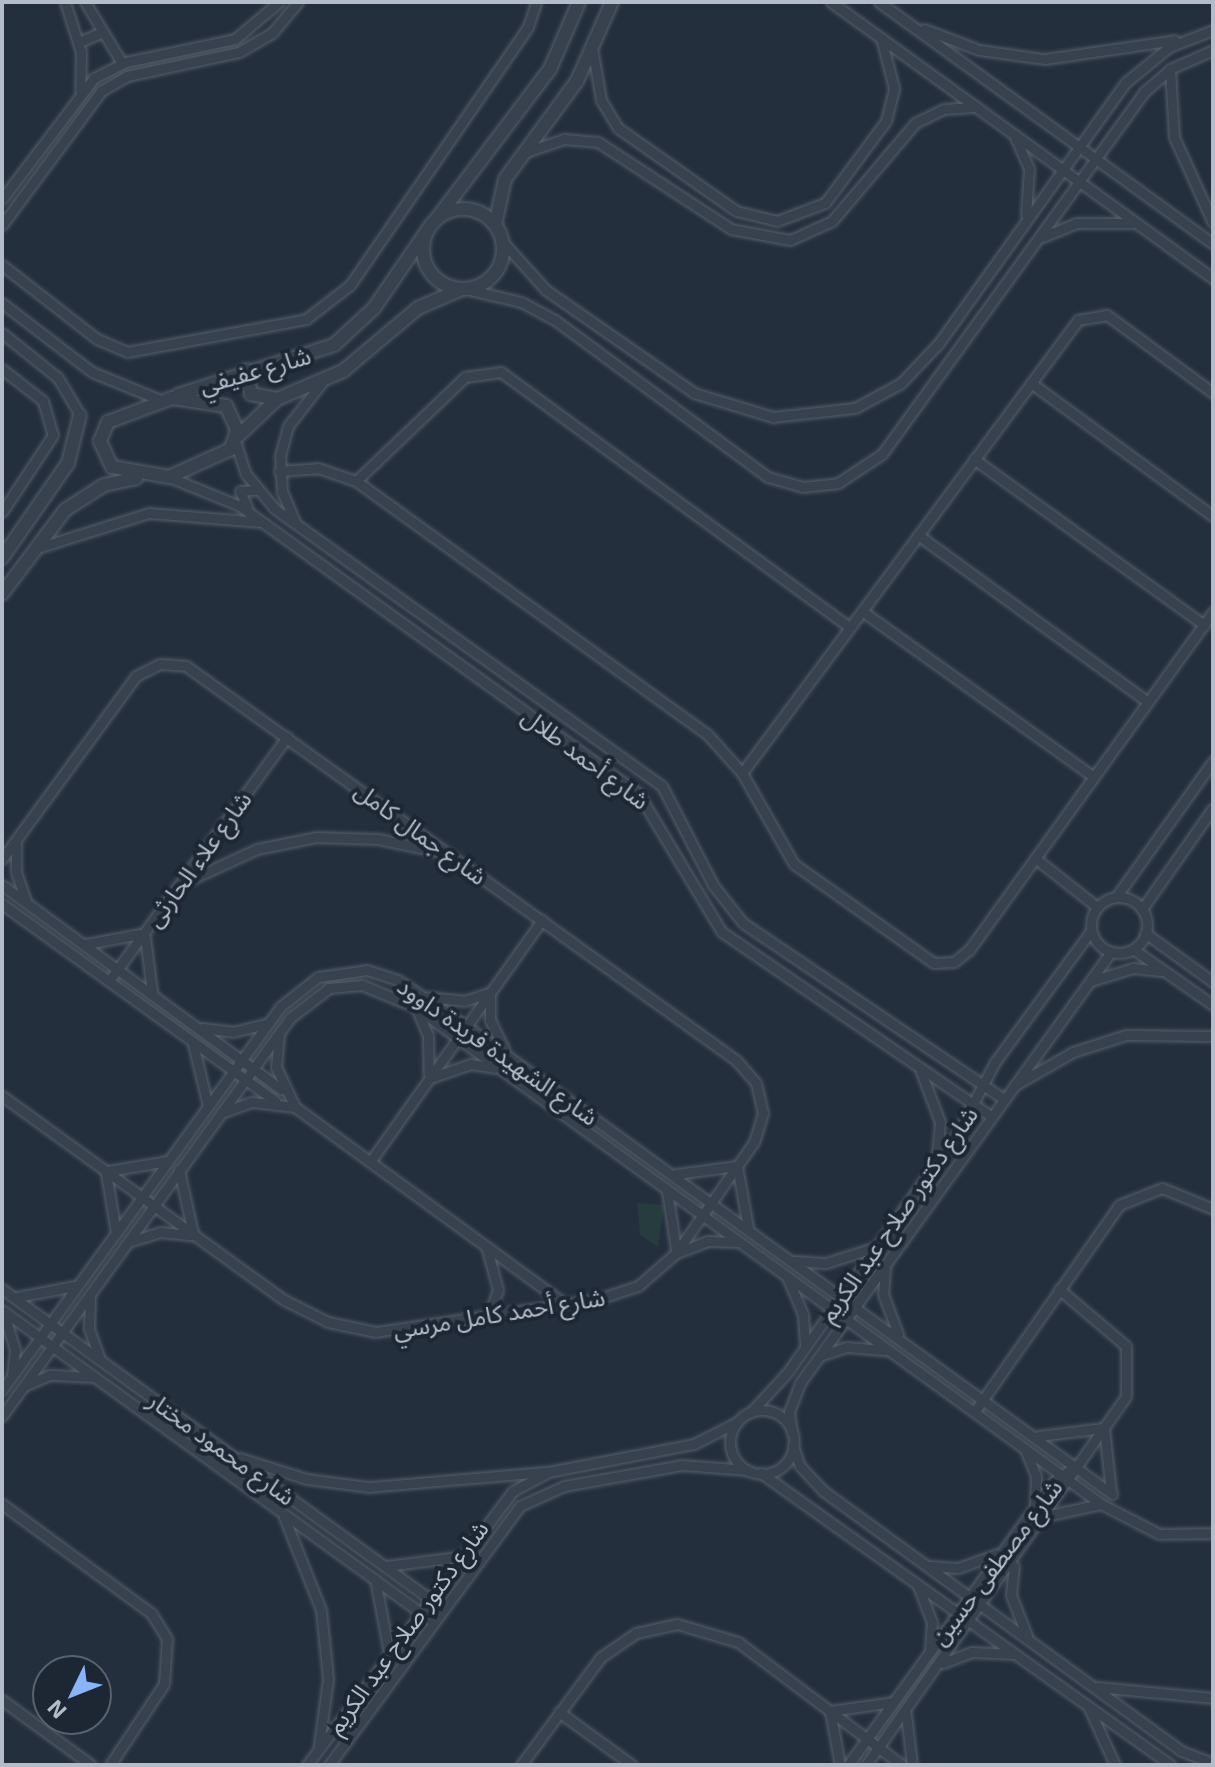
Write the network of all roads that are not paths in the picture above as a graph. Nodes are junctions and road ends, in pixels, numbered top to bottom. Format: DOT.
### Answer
graph roads {
  1 [pos="65,2"];
  2 [pos="85,2"];
  3 [pos="298,2"];
  4 [pos="536,2"];
  5 [pos="579,2"];
  6 [pos="831,2"];
  7 [pos="879,2"];
  8 [pos="612,3"];
  9 [pos="276,6"];
  10 [pos="285,19"];
  11 [pos="906,22"];
  12 [pos="1213,30"];
  13 [pos="100,33"];
  14 [pos="881,38"];
  15 [pos="1186,38"];
  16 [pos="79,42"];
  17 [pos="1213,50"];
  18 [pos="593,53"];
  19 [pos="122,63"];
  20 [pos="1170,69"];
  21 [pos="80,91"];
  22 [pos="976,107"];
  23 [pos="1014,134"];
  24 [pos="1079,147"];
  25 [pos="523,153"];
  26 [pos="1095,159"];
  27 [pos="1063,170"];
  28 [pos="1079,182"];
  29 [pos="2,199"];
  30 [pos="438,217"];
  31 [pos="1213,223"];
  32 [pos="1137,224"];
  33 [pos="2,225"];
  34 [pos="495,225"];
  35 [pos="1023,225"];
  36 [pos="427,231"];
  37 [pos="1039,238"];
  38 [pos="502,241"];
  39 [pos="1213,244"];
  40 [pos="2,265"];
  41 [pos="1213,279"];
  42 [pos="464,289"];
  43 [pos="2,303"];
  44 [pos="2,333"];
  45 [pos="2,369"];
  46 [pos="246,370"];
  47 [pos="324,380"];
  48 [pos="1031,383"];
  49 [pos="1213,393"];
  50 [pos="172,398"];
  51 [pos="158,399"];
  52 [pos="277,399"];
  53 [pos="80,415"];
  54 [pos="100,440"];
  55 [pos="236,440"];
  56 [pos="74,451"];
  57 [pos="974,459"];
  58 [pos="279,471"];
  59 [pos="152,477"];
  60 [pos="169,477"];
  61 [pos="356,481"];
  62 [pos="256,490"];
  63 [pos="2,512"];
  64 [pos="1213,516"];
  65 [pos="264,523"];
  66 [pos="297,525"];
  67 [pos="918,535"];
  68 [pos="33,550"];
  69 [pos="2,558"];
  70 [pos="2,594"];
  71 [pos="862,611"];
  72 [pos="1213,612"];
  73 [pos="1204,625"];
  74 [pos="850,627"];
  75 [pos="512,680"];
  76 [pos="502,695"];
  77 [pos="1148,702"];
  78 [pos="287,737"];
  79 [pos="1213,761"];
  80 [pos="742,773"];
  81 [pos="1094,777"];
  82 [pos="1213,808"];
  83 [pos="17,839"];
  84 [pos="2,846"];
  85 [pos="451,854"];
  86 [pos="1035,858"];
  87 [pos="2,859"];
  88 [pos="180,884"];
  89 [pos="2,885"];
  90 [pos="1116,897"];
  91 [pos="2,904"];
  92 [pos="28,904"];
  93 [pos="1097,907"];
  94 [pos="1142,909"];
  95 [pos="2,914"];
  96 [pos="19,916"];
  97 [pos="542,920"];
  98 [pos="147,930"];
  99 [pos="1091,931"];
  100 [pos="1145,933"];
  101 [pos="83,944"];
  102 [pos="1133,949"];
  103 [pos="1111,952"];
  104 [pos="118,969"];
  105 [pos="1168,972"];
  106 [pos="109,981"];
  107 [pos="1213,982"];
  108 [pos="1085,987"];
  109 [pos="491,992"];
  110 [pos="153,995"];
  111 [pos="422,996"];
  112 [pos="1213,1005"];
  113 [pos="415,1007"];
  114 [pos="269,1023"];
  115 [pos="466,1026"];
  116 [pos="198,1027"];
  117 [pos="280,1031"];
  118 [pos="1213,1036"];
  119 [pos="189,1038"];
  120 [pos="458,1038"];
  121 [pos="511,1057"];
  122 [pos="242,1060"];
  123 [pos="917,1066"];
  124 [pos="253,1068"];
  125 [pos="501,1070"];
  126 [pos="233,1071"];
  127 [pos="245,1079"];
  128 [pos="427,1081"];
  129 [pos="983,1085"];
  130 [pos="1012,1087"];
  131 [pos="284,1091"];
  132 [pos="2,1096"];
  133 [pos="1004,1099"];
  134 [pos="275,1101"];
  135 [pos="974,1105"];
  136 [pos="208,1106"];
  137 [pos="295,1107"];
  138 [pos="220,1114"];
  139 [pos="991,1116"];
  140 [pos="167,1161"];
  141 [pos="370,1162"];
  142 [pos="936,1163"];
  143 [pos="737,1166"];
  144 [pos="104,1170"];
  145 [pos="179,1170"];
  146 [pos="672,1173"];
  147 [pos="665,1188"];
  148 [pos="142,1197"];
  149 [pos="712,1202"];
  150 [pos="154,1206"];
  151 [pos="1213,1209"];
  152 [pos="703,1215"];
  153 [pos="749,1229"];
  154 [pos="116,1233"];
  155 [pos="195,1235"];
  156 [pos="127,1242"];
  157 [pos="740,1242"];
  158 [pos="486,1246"];
  159 [pos="876,1247"];
  160 [pos="676,1253"];
  161 [pos="792,1260"];
  162 [pos="887,1261"];
  163 [pos="783,1273"];
  164 [pos="78,1284"];
  165 [pos="2,1289"];
  166 [pos="1059,1289"];
  167 [pos="91,1292"];
  168 [pos="12,1296"];
  169 [pos="842,1296"];
  170 [pos="565,1304"];
  171 [pos="855,1306"];
  172 [pos="833,1308"];
  173 [pos="2,1310"];
  174 [pos="488,1317"];
  175 [pos="847,1318"];
  176 [pos="50,1324"];
  177 [pos="62,1333"];
  178 [pos="40,1337"];
  179 [pos="902,1340"];
  180 [pos="53,1346"];
  181 [pos="805,1347"];
  182 [pos="894,1352"];
  183 [pos="819,1356"];
  184 [pos="103,1362"];
  185 [pos="12,1376"];
  186 [pos="94,1377"];
  187 [pos="23,1387"];
  188 [pos="2,1390"];
  189 [pos="983,1399"];
  190 [pos="975,1411"];
  191 [pos="751,1412"];
  192 [pos="2,1416"];
  193 [pos="737,1422"];
  194 [pos="1104,1428"];
  195 [pos="792,1433"];
  196 [pos="1032,1434"];
  197 [pos="793,1446"];
  198 [pos="1024,1446"];
  199 [pos="230,1454"];
  200 [pos="1075,1466"];
  201 [pos="748,1470"];
  202 [pos="548,1472"];
  203 [pos="761,1473"];
  204 [pos="1061,1474"];
  205 [pos="1071,1481"];
  206 [pos="1112,1494"];
  207 [pos="3,1504"];
  208 [pos="1101,1504"];
  209 [pos="1034,1508"];
  210 [pos="1121,1509"];
  211 [pos="282,1514"];
  212 [pos="1047,1517"];
  213 [pos="1213,1533"];
  214 [pos="1003,1551"];
  215 [pos="457,1557"];
  216 [pos="1015,1561"];
  217 [pos="926,1565"];
  218 [pos="385,1566"];
  219 [pos="375,1579"];
  220 [pos="914,1580"];
  221 [pos="969,1597"];
  222 [pos="428,1598"];
  223 [pos="982,1606"];
  224 [pos="442,1608"];
  225 [pos="419,1611"];
  226 [pos="959,1612"];
  227 [pos="972,1620"];
  228 [pos="432,1621"];
  229 [pos="1032,1642"];
  230 [pos="929,1652"];
  231 [pos="389,1653"];
  232 [pos="1021,1657"];
  233 [pos="940,1664"];
  234 [pos="1093,1686"];
  235 [pos="1213,1698"];
  236 [pos="2,1700"];
  237 [pos="893,1702"];
  238 [pos="1086,1703"];
  239 [pos="830,1711"];
  240 [pos="906,1711"];
  241 [pos="559,1712"];
  242 [pos="867,1739"];
  243 [pos="318,1748"];
  244 [pos="879,1748"];
  245 [pos="1181,1751"];
  246 [pos="1213,1763"];
  247 [pos="1171,1764"];
  248 [pos="91,1765"];
  249 [pos="110,1765"];
  250 [pos="307,1765"];
  251 [pos="329,1765"];
  252 [pos="521,1765"];
  253 [pos="632,1765"];
  254 [pos="840,1765"];
  255 [pos="848,1765"];
  256 [pos="866,1765"];
  257 [pos="902,1765"];
  258 [pos="912,1765"];
  259 [pos="1115,1765"];
  1 -- 16 [label="street"];
  2 -- 13 [label="street"];
  3 -- 10 [label="street"];
  4 -- 40 [label="street"];
  5 -- 30 [label="street"];
  6 -- 14 [label="street"];
  7 -- 11 [label="street"];
  8 -- 18 [label="street"];
  9 -- 10 [label="street"];
  9 -- 19 [label="street"];
  10 -- 33 [label="street"];
  11 -- 15 [label="street"];
  11 -- 24 [label="street"];
  12 -- 15 [label="street"];
  13 -- 16 [label="street"];
  13 -- 19 [label="street"];
  14 -- 18 [label="street"];
  14 -- 22 [label="street"];
  15 -- 24 [label="street"];
  16 -- 21 [label="street"];
  17 -- 20 [label="street"];
  18 -- 25 [label="street"];
  19 -- 21 [label="street"];
  20 -- 26 [label="street"];
  20 -- 31 [label="street"];
  21 -- 29 [label="street"];
  22 -- 23 [label="street"];
  22 -- 25 [label="street"];
  23 -- 27 [label="street"];
  23 -- 35 [label="street"];
  24 -- 26 [label="street"];
  24 -- 27 [label="street"];
  25 -- 34 [label="street"];
  26 -- 28 [label="street"];
  26 -- 39 [label="street"];
  27 -- 28 [label="street"];
  27 -- 35 [label="street"];
  28 -- 32 [label="street"];
  28 -- 37 [label="street"];
  30 -- 34 [label="street"];
  30 -- 36 [label="street"];
  32 -- 37 [label="street"];
  32 -- 41 [label="street"];
  34 -- 38 [label="street"];
  35 -- 38 [label="street"];
  36 -- 42 [label="street"];
  36 -- 46 [label="street, شارع عفيفي"];
  37 -- 42 [label="street"];
  38 -- 42 [label="street"];
  42 -- 47 [label="street, شارع عفيفي"];
  43 -- 51 [label="street"];
  44 -- 53 [label="street"];
  45 -- 63 [label="street"];
  46 -- 50 [label="street, شارع عفيفي"];
  46 -- 52 [label="street"];
  47 -- 52 [label="street, شارع عفيفي"];
  47 -- 58 [label="street"];
  48 -- 49 [label="street"];
  48 -- 57 [label="street"];
  48 -- 64 [label="street"];
  50 -- 51 [label="street"];
  50 -- 55 [label="street"];
  51 -- 54 [label="street"];
  52 -- 55 [label="street, شارع عفيفي"];
  53 -- 54 [label="street"];
  53 -- 56 [label="street"];
  54 -- 56 [label="street"];
  54 -- 59 [label="street"];
  55 -- 60 [label="street, شارع عفيفي"];
  55 -- 62 [label="street, شارع أحمد طلال"];
  56 -- 69 [label="street"];
  57 -- 67 [label="street"];
  57 -- 73 [label="street"];
  58 -- 61 [label="street"];
  58 -- 66 [label="street"];
  59 -- 60 [label="street, شارع عفيفي"];
  59 -- 68 [label="street"];
  60 -- 65 [label="street, شارع أحمد طلال"];
  61 -- 74 [label="street"];
  61 -- 80 [label="street"];
  62 -- 65 [label="street"];
  62 -- 66 [label="street, شارع أحمد طلال"];
  65 -- 68 [label="street"];
  65 -- 76 [label="street, شارع أحمد طلال"];
  66 -- 75 [label="street, شارع أحمد طلال"];
  67 -- 71 [label="street"];
  67 -- 77 [label="street"];
  68 -- 70 [label="street"];
  71 -- 74 [label="street"];
  71 -- 81 [label="street"];
  72 -- 73 [label="street"];
  73 -- 77 [label="street"];
  74 -- 80 [label="street"];
  75 -- 76 [label="street"];
  75 -- 129 [label="street, شارع أحمد طلال"];
  76 -- 123 [label="street, شارع أحمد طلال"];
  77 -- 81 [label="street"];
  78 -- 83 [label="street, شارع جمال كامل"];
  78 -- 85 [label="street, شارع جمال كامل"];
  78 -- 88 [label="street, شارع علاء الحارثى"];
  79 -- 90 [label="street"];
  80 -- 86 [label="street"];
  81 -- 86 [label="street"];
  82 -- 94 [label="street"];
  83 -- 84 [label="street"];
  83 -- 87 [label="street, شارع جمال كامل"];
  83 -- 92 [label="street"];
  85 -- 88 [label="street"];
  85 -- 97 [label="street, شارع جمال كامل"];
  86 -- 93 [label="street"];
  88 -- 98 [label="street, شارع علاء الحارثى"];
  89 -- 92 [label="street"];
  90 -- 93 [label="street"];
  90 -- 94 [label="street"];
  91 -- 96 [label="street"];
  92 -- 101 [label="street"];
  93 -- 99 [label="street"];
  94 -- 100 [label="street"];
  95 -- 96 [label="street"];
  96 -- 106 [label="street"];
  97 -- 109 [label="street"];
  97 -- 143 [label="street, شارع جمال كامل"];
  98 -- 101 [label="street"];
  98 -- 104 [label="street, شارع علاء الحارثى"];
  98 -- 110 [label="street"];
  99 -- 103 [label="street"];
  99 -- 129 [label="street, شارع دكتور صلاح عبد الكريم"];
  100 -- 102 [label="street"];
  100 -- 107 [label="street"];
  101 -- 104 [label="street"];
  102 -- 103 [label="street"];
  102 -- 105 [label="street"];
  103 -- 108 [label="street, شارع دكتور صلاح عبد الكريم"];
  104 -- 106 [label="street, شارع علاء الحارثى"];
  104 -- 110 [label="street"];
  105 -- 108 [label="street"];
  105 -- 112 [label="street"];
  106 -- 119 [label="street"];
  108 -- 130 [label="street, شارع دكتور صلاح عبد الكريم"];
  109 -- 111 [label="street"];
  109 -- 115 [label="street"];
  109 -- 121 [label="street"];
  110 -- 116 [label="street"];
  111 -- 114 [label="street, شارع الشهيدة فريدة داوود"];
  111 -- 115 [label="street, شارع الشهيدة فريدة داوود"];
  113 -- 117 [label="street, شارع الشهيدة فريدة داوود"];
  113 -- 120 [label="street, شارع الشهيدة فريدة داوود"];
  113 -- 128 [label="street"];
  114 -- 116 [label="street"];
  114 -- 122 [label="street, شارع الشهيدة فريدة داوود"];
  115 -- 120 [label="street"];
  115 -- 121 [label="street, شارع الشهيدة فريدة داوود"];
  116 -- 122 [label="street"];
  117 -- 124 [label="street, شارع الشهيدة فريدة داوود"];
  117 -- 131 [label="street"];
  118 -- 130 [label="street"];
  119 -- 126 [label="street"];
  119 -- 136 [label="street"];
  120 -- 125 [label="street, شارع الشهيدة فريدة داوود"];
  120 -- 128 [label="street"];
  121 -- 146 [label="street, شارع الشهيدة فريدة داوود"];
  122 -- 124 [label="street"];
  122 -- 126 [label="street, شارع الشهيدة فريدة داوود"];
  123 -- 135 [label="street, شارع أحمد طلال"];
  123 -- 142 [label="street"];
  124 -- 127 [label="street, شارع الشهيدة فريدة داوود"];
  124 -- 131 [label="street"];
  125 -- 128 [label="street"];
  125 -- 147 [label="street, شارع الشهيدة فريدة داوود"];
  126 -- 127 [label="street"];
  126 -- 136 [label="street, شارع الشهيدة فريدة داوود"];
  127 -- 134 [label="street"];
  127 -- 138 [label="street, شارع الشهيدة فريدة داوود"];
  128 -- 141 [label="street"];
  129 -- 133 [label="street, شارع أحمد طلال"];
  129 -- 135 [label="street, شارع دكتور صلاح عبد الكريم"];
  130 -- 133 [label="street, شارع دكتور صلاح عبد الكريم"];
  131 -- 137 [label="street"];
  132 -- 144 [label="street, شارع أحمد كامل مرسي"];
  133 -- 139 [label="street, شارع دكتور صلاح عبد الكريم"];
  134 -- 137 [label="street"];
  134 -- 138 [label="street"];
  135 -- 139 [label="street, شارع أحمد طلال"];
  135 -- 142 [label="street, شارع دكتور صلاح عبد الكريم"];
  136 -- 140 [label="street, شارع الشهيدة فريدة داوود"];
  137 -- 141 [label="street"];
  138 -- 145 [label="street, شارع الشهيدة فريدة داوود"];
  139 -- 162 [label="street, شارع دكتور صلاح عبد الكريم"];
  140 -- 144 [label="street"];
  140 -- 148 [label="street, شارع الشهيدة فريدة داوود"];
  141 -- 158 [label="street"];
  142 -- 159 [label="street, شارع دكتور صلاح عبد الكريم"];
  143 -- 146 [label="street"];
  143 -- 149 [label="street, شارع جمال كامل"];
  143 -- 153 [label="street"];
  144 -- 148 [label="street, شارع أحمد كامل مرسي"];
  144 -- 154 [label="street"];
  145 -- 150 [label="street, شارع الشهيدة فريدة داوود"];
  145 -- 155 [label="street"];
  146 -- 149 [label="street, شارع الشهيدة فريدة داوود"];
  147 -- 152 [label="street, شارع الشهيدة فريدة داوود"];
  147 -- 160 [label="street"];
  148 -- 150 [label="street, شارع أحمد كامل مرسي"];
  148 -- 154 [label="street, شارع الشهيدة فريدة داوود"];
  149 -- 152 [label="street, شارع جمال كامل"];
  149 -- 153 [label="street, شارع الشهيدة فريدة داوود"];
  150 -- 155 [label="street, شارع أحمد كامل مرسي"];
  150 -- 156 [label="street, شارع الشهيدة فريدة داوود"];
  151 -- 166 [label="street"];
  152 -- 157 [label="street, شارع الشهيدة فريدة داوود"];
  152 -- 160 [label="street, شارع أحمد كامل مرسي"];
  153 -- 161 [label="street, شارع الشهيدة فريدة داوود"];
  154 -- 164 [label="street, شارع الشهيدة فريدة داوود"];
  155 -- 156 [label="street"];
  155 -- 174 [label="street, شارع أحمد كامل مرسي"];
  156 -- 167 [label="street, شارع الشهيدة فريدة داوود"];
  157 -- 160 [label="street"];
  157 -- 163 [label="street, شارع الشهيدة فريدة داوود"];
  158 -- 170 [label="street"];
  158 -- 174 [label="street"];
  159 -- 161 [label="street"];
  159 -- 169 [label="street, شارع دكتور صلاح عبد الكريم"];
  160 -- 170 [label="street, شارع أحمد كامل مرسي"];
  161 -- 169 [label="street, شارع الشهيدة فريدة داوود"];
  162 -- 171 [label="street, شارع دكتور صلاح عبد الكريم"];
  162 -- 179 [label="street"];
  163 -- 172 [label="street, شارع الشهيدة فريدة داوود"];
  163 -- 181 [label="street"];
  164 -- 168 [label="street"];
  164 -- 176 [label="street, شارع الشهيدة فريدة داوود"];
  165 -- 168 [label="street, شارع محمود مختار"];
  166 -- 189 [label="street"];
  166 -- 194 [label="street"];
  167 -- 177 [label="street, شارع الشهيدة فريدة داوود"];
  167 -- 184 [label="street"];
  168 -- 176 [label="street, شارع محمود مختار"];
  169 -- 171 [label="street, شارع الشهيدة فريدة داوود"];
  169 -- 172 [label="street, شارع دكتور صلاح عبد الكريم"];
  170 -- 174 [label="street, شارع أحمد كامل مرسي"];
  171 -- 175 [label="street, شارع دكتور صلاح عبد الكريم"];
  171 -- 179 [label="street, شارع الشهيدة فريدة داوود"];
  172 -- 175 [label="street, شارع الشهيدة فريدة داوود"];
  172 -- 181 [label="street, شارع دكتور صلاح عبد الكريم"];
  173 -- 178 [label="street, شارع محمود مختار"];
  173 -- 185 [label="street"];
  175 -- 182 [label="street, شارع الشهيدة فريدة داوود"];
  175 -- 183 [label="street, شارع دكتور صلاح عبد الكريم"];
  176 -- 177 [label="street, شارع محمود مختار"];
  176 -- 178 [label="street, شارع الشهيدة فريدة داوود"];
  177 -- 180 [label="street, شارع الشهيدة فريدة داوود"];
  177 -- 184 [label="street, شارع محمود مختار"];
  178 -- 180 [label="street, شارع محمود مختار"];
  178 -- 185 [label="street, شارع الشهيدة فريدة داوود"];
  179 -- 189 [label="street, شارع الشهيدة فريدة داوود"];
  180 -- 186 [label="street, شارع محمود مختار"];
  180 -- 187 [label="street, شارع الشهيدة فريدة داوود"];
  181 -- 191 [label="street, شارع دكتور صلاح عبد الكريم"];
  182 -- 183 [label="street"];
  182 -- 190 [label="street"];
  183 -- 195 [label="street, شارع دكتور صلاح عبد الكريم"];
  184 -- 199 [label="street, شارع محمود مختار"];
  185 -- 188 [label="street, شارع الشهيدة فريدة داوود"];
  186 -- 187 [label="street"];
  186 -- 211 [label="street, شارع محمود مختار"];
  187 -- 192 [label="street, شارع الشهيدة فريدة داوود"];
  189 -- 190 [label="street"];
  189 -- 196 [label="street, شارع الشهيدة فريدة داوود"];
  190 -- 198 [label="street"];
  191 -- 193 [label="street"];
  191 -- 195 [label="street"];
  193 -- 201 [label="street"];
  193 -- 202 [label="street, شارع دكتور صلاح عبد الكريم"];
  194 -- 196 [label="street"];
  194 -- 200 [label="street"];
  194 -- 206 [label="street"];
  195 -- 197 [label="street"];
  196 -- 200 [label="street, شارع الشهيدة فريدة داوود"];
  197 -- 203 [label="street"];
  197 -- 217 [label="street"];
  198 -- 204 [label="street"];
  198 -- 209 [label="street"];
  199 -- 202 [label="street"];
  199 -- 218 [label="street, شارع محمود مختار"];
  200 -- 204 [label="street, شارع مصطفى حسين"];
  200 -- 205 [label="street, شارع مصطفى حسين"];
  200 -- 206 [label="street, شارع الشهيدة فريدة داوود"];
  201 -- 203 [label="street"];
  201 -- 224 [label="street, شارع دكتور صلاح عبد الكريم"];
  202 -- 215 [label="street, شارع دكتور صلاح عبد الكريم"];
  203 -- 220 [label="street"];
  204 -- 205 [label="street"];
  204 -- 209 [label="street, شارع مصطفى حسين"];
  205 -- 208 [label="street"];
  205 -- 212 [label="street, شارع مصطفى حسين"];
  206 -- 210 [label="street"];
  207 -- 249 [label="street"];
  208 -- 210 [label="street"];
  208 -- 212 [label="street"];
  209 -- 214 [label="street, شارع مصطفى حسين"];
  210 -- 213 [label="street"];
  211 -- 219 [label="street, شارع محمود مختار"];
  211 -- 243 [label="street"];
  212 -- 216 [label="street, شارع مصطفى حسين"];
  214 -- 217 [label="street"];
  214 -- 221 [label="street, شارع مصطفى حسين"];
  215 -- 218 [label="street"];
  215 -- 222 [label="street, شارع دكتور صلاح عبد الكريم"];
  216 -- 223 [label="street, شارع مصطفى حسين"];
  216 -- 229 [label="street"];
  217 -- 221 [label="street"];
  218 -- 222 [label="street, شارع محمود مختار"];
  219 -- 225 [label="street, شارع محمود مختار"];
  219 -- 231 [label="street"];
  220 -- 226 [label="street"];
  220 -- 230 [label="street"];
  221 -- 223 [label="street"];
  221 -- 226 [label="street, شارع مصطفى حسين"];
  222 -- 224 [label="street, شارع محمود مختار"];
  222 -- 225 [label="street, شارع دكتور صلاح عبد الكريم"];
  223 -- 227 [label="street, شارع مصطفى حسين"];
  223 -- 229 [label="street"];
  224 -- 228 [label="street, شارع دكتور صلاح عبد الكريم"];
  225 -- 228 [label="street, شارع محمود مختار"];
  225 -- 231 [label="street, شارع دكتور صلاح عبد الكريم"];
  226 -- 227 [label="street"];
  226 -- 230 [label="street, شارع مصطفى حسين"];
  227 -- 232 [label="street"];
  227 -- 233 [label="street, شارع مصطفى حسين"];
  228 -- 251 [label="street, شارع دكتور صلاح عبد الكريم"];
  229 -- 234 [label="street"];
  230 -- 237 [label="street, شارع مصطفى حسين"];
  231 -- 243 [label="street, شارع دكتور صلاح عبد الكريم"];
  232 -- 233 [label="street"];
  232 -- 238 [label="street"];
  233 -- 240 [label="street, شارع مصطفى حسين"];
  234 -- 235 [label="street"];
  234 -- 245 [label="street"];
  236 -- 248 [label="street"];
  237 -- 239 [label="street"];
  237 -- 242 [label="street, شارع مصطفى حسين"];
  238 -- 247 [label="street"];
  238 -- 259 [label="street"];
  239 -- 241 [label="street"];
  239 -- 242 [label="street"];
  239 -- 254 [label="street"];
  240 -- 244 [label="street, شارع مصطفى حسين"];
  240 -- 258 [label="street"];
  241 -- 252 [label="street"];
  241 -- 253 [label="street"];
  242 -- 244 [label="street"];
  242 -- 255 [label="street, شارع مصطفى حسين"];
  243 -- 250 [label="street, شارع دكتور صلاح عبد الكريم"];
  244 -- 256 [label="street, شارع مصطفى حسين"];
  244 -- 257 [label="street"];
  245 -- 246 [label="street"];
  245 -- 247 [label="street"];
}
